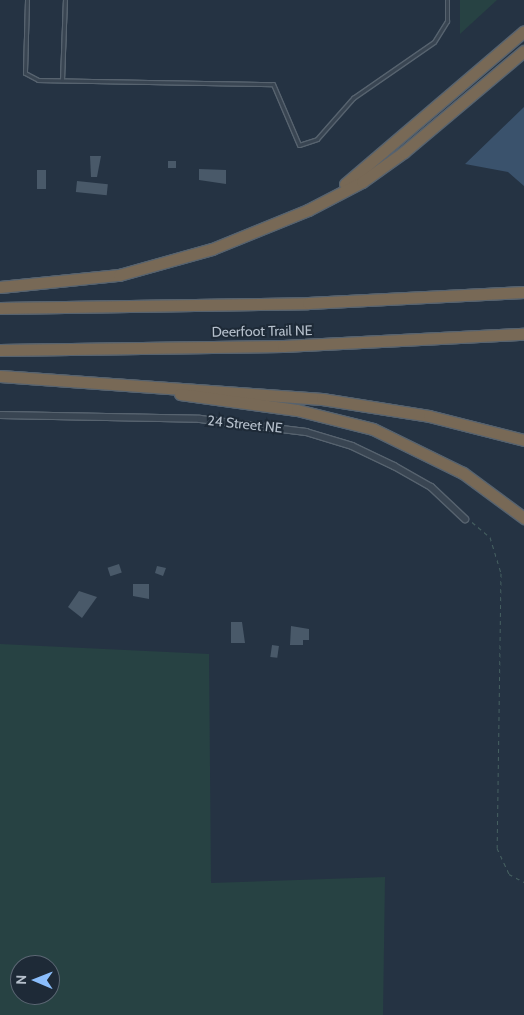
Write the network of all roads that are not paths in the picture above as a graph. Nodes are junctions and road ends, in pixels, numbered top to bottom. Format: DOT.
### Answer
graph roads {
  1 [pos="27,0"];
  2 [pos="65,0"];
  3 [pos="447,0"];
  4 [pos="524,31"];
  5 [pos="524,51"];
  6 [pos="62,80"];
  7 [pos="308,210"];
  8 [pos="0,287"];
  9 [pos="524,292"];
  10 [pos="0,308"];
  11 [pos="524,334"];
  12 [pos="0,350"];
  13 [pos="0,376"];
  14 [pos="94,383"];
  15 [pos="0,415"];
  16 [pos="524,440"];
  17 [pos="524,518"];
  18 [pos="465,519"];
  1 -- 6 [label="lane"];
  2 -- 6 [label="lane"];
  3 -- 6 [label="lane"];
  4 -- 7 [label="highway"];
  5 -- 7 [label="highway"];
  7 -- 8 [label="highway"];
  9 -- 10 [label="highway, Deerfoot Trail NE"];
  11 -- 12 [label="highway, Deerfoot Trail NE"];
  13 -- 14 [label="highway"];
  14 -- 16 [label="highway"];
  14 -- 17 [label="highway"];
  15 -- 18 [label="street, 24 Street NE"];
}
